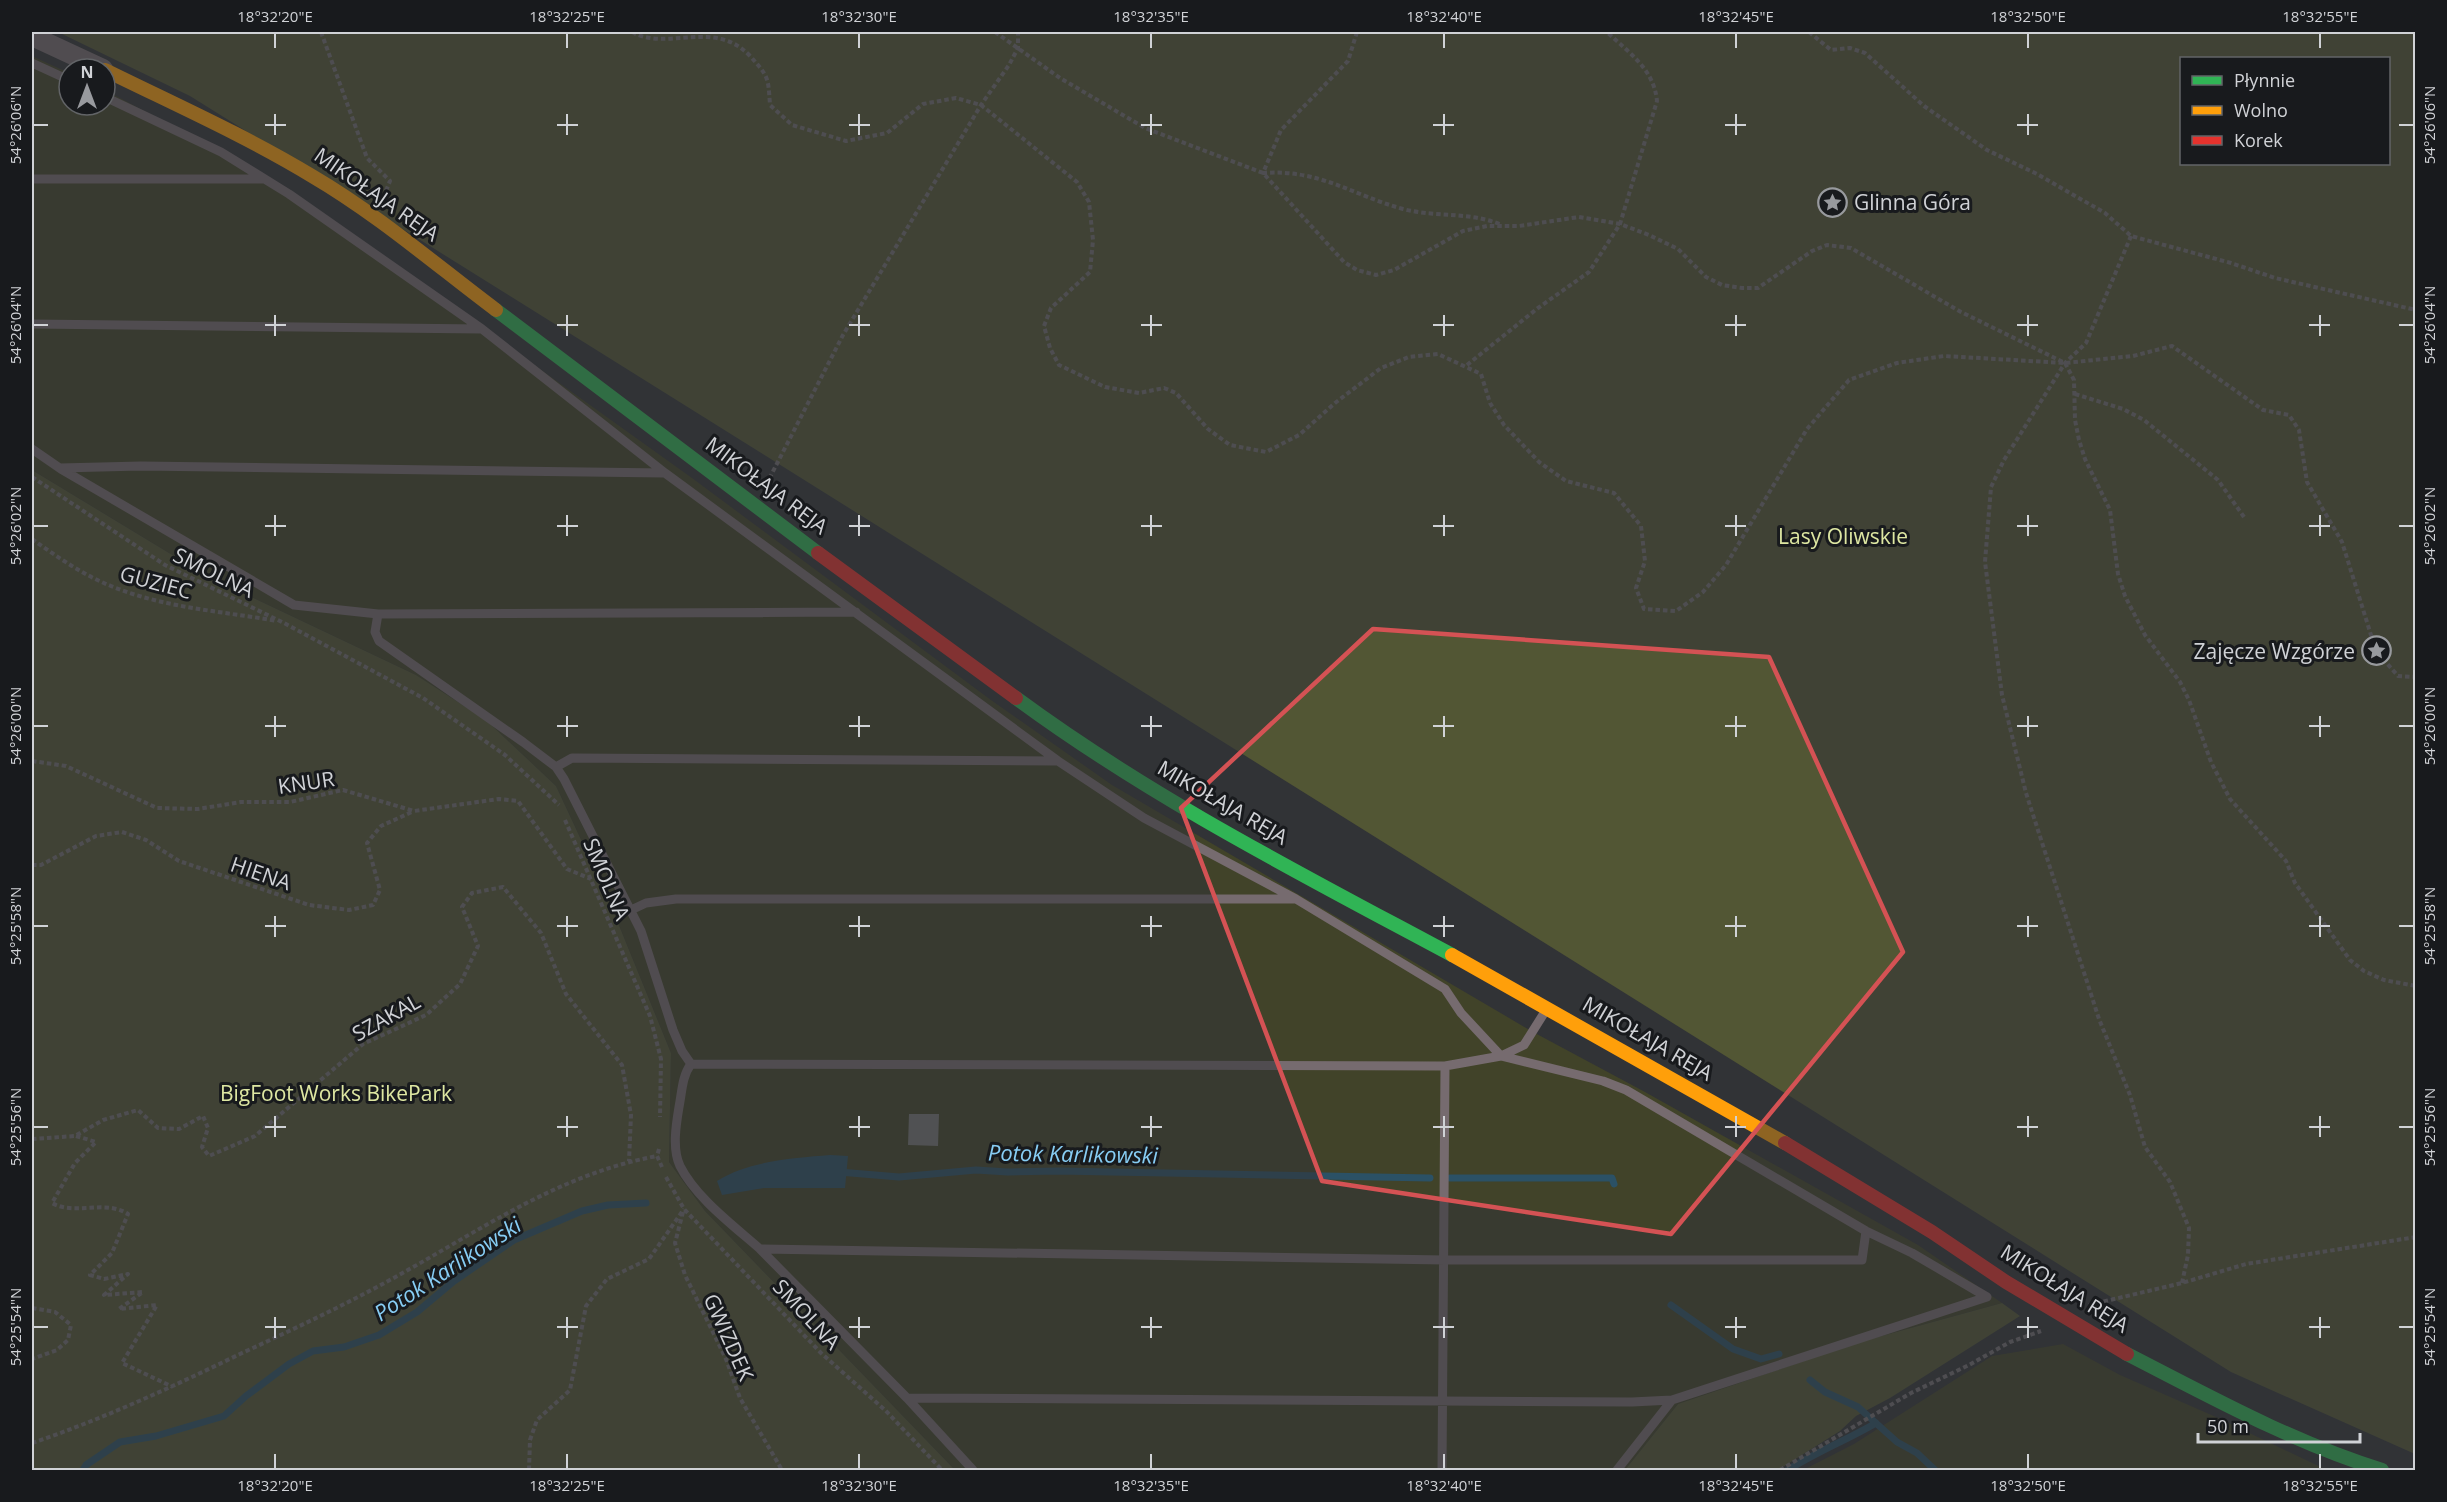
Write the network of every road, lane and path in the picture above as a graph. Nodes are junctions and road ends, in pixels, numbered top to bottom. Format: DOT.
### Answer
graph roads {
  1 [pos="321,32"];
  2 [pos="632,32"];
  3 [pos="996,32"];
  4 [pos="1018,32"];
  5 [pos="1357,32"];
  6 [pos="1607,32"];
  7 [pos="1809,32"];
  8 [pos="32,36"];
  9 [pos="1018,48"];
  10 [pos="76,57"];
  11 [pos="32,63"];
  12 [pos="57,74"];
  13 [pos="117,76"];
  14 [pos="117,103"];
  15 [pos="981,105"];
  16 [pos="1263,173"];
  17 [pos="32,179"];
  18 [pos="266,179"];
  19 [pos="374,218"];
  20 [pos="1620,224"];
  21 [pos="1506,226"];
  22 [pos="2131,236"];
  23 [pos="2415,310"];
  24 [pos="32,324"];
  25 [pos="482,329"];
  26 [pos="2065,363"];
  27 [pos="1466,365"];
  28 [pos="2075,394"];
  29 [pos="32,449"];
  30 [pos="60,468"];
  31 [pos="665,473"];
  32 [pos="32,477"];
  33 [pos="755,507"];
  34 [pos="2244,517"];
  35 [pos="32,539"];
  36 [pos="856,612"];
  37 [pos="378,614"];
  38 [pos="284,623"];
  39 [pos="2415,677"];
  40 [pos="32,761"];
  41 [pos="1058,761"];
  42 [pos="556,767"];
  43 [pos="414,811"];
  44 [pos="32,865"];
  45 [pos="591,879"];
  46 [pos="1296,899"];
  47 [pos="631,910"];
  48 [pos="2415,986"];
  49 [pos="1547,1008"];
  50 [pos="1501,1056"];
  51 [pos="692,1064"];
  52 [pos="1445,1066"];
  53 [pos="660,1125"];
  54 [pos="75,1136"];
  55 [pos="32,1139"];
  56 [pos="660,1144"];
  57 [pos="657,1156"];
  58 [pos="629,1161"];
  59 [pos="684,1209"];
  60 [pos="1866,1231"];
  61 [pos="2415,1237"];
  62 [pos="760,1250"];
  63 [pos="1445,1260"];
  64 [pos="2182,1283"];
  65 [pos="32,1308"];
  66 [pos="2061,1316"];
  67 [pos="32,1359"];
  68 [pos="172,1387"];
  69 [pos="907,1398"];
  70 [pos="1442,1400"];
  71 [pos="1672,1400"];
  72 [pos="32,1443"];
  73 [pos="529,1470"];
  74 [pos="782,1470"];
  75 [pos="942,1470"];
  76 [pos="973,1470"];
  77 [pos="1442,1470"];
  78 [pos="1617,1470"];
  79 [pos="1780,1470"];
  80 [pos="2382,1470"];
  1 -- 19 [label="path"];
  2 -- 15 [label="path"];
  3 -- 9 [label="path"];
  4 -- 9 [label="path"];
  5 -- 16 [label="path"];
  6 -- 20 [label="path"];
  7 -- 22 [label="path"];
  8 -- 10 [label="street, MIKOŁAJA REJA"];
  9 -- 15 [label="path"];
  9 -- 16 [label="path"];
  11 -- 12 [label="lane"];
  13 -- 19 [label="street, MIKOŁAJA REJA"];
  14 -- 18 [label="lane"];
  15 -- 27 [label="path"];
  15 -- 33 [label="path"];
  16 -- 21 [label="path"];
  16 -- 21 [label="path"];
  17 -- 18 [label="lane"];
  18 -- 25 [label="lane"];
  19 -- 33 [label="street, MIKOŁAJA REJA"];
  20 -- 21 [label="path"];
  20 -- 26 [label="path"];
  20 -- 27 [label="path"];
  22 -- 23 [label="path"];
  22 -- 26 [label="path"];
  24 -- 25 [label="lane"];
  25 -- 31 [label="lane"];
  26 -- 27 [label="path"];
  26 -- 28 [label="path"];
  26 -- 39 [label="path"];
  26 -- 64 [label="path"];
  28 -- 34 [label="path"];
  28 -- 48 [label="path"];
  29 -- 30 [label="lane"];
  30 -- 31 [label="lane"];
  30 -- 37 [label="lane"];
  31 -- 36 [label="lane"];
  32 -- 38 [label="path, SMOLNA"];
  33 -- 49 [label="street, MIKOŁAJA REJA"];
  35 -- 38 [label="path, GUZIEC"];
  36 -- 37 [label="lane"];
  36 -- 41 [label="lane"];
  37 -- 42 [label="lane"];
  38 -- 45 [label="path, SMOLNA"];
  40 -- 43 [label="path, KNUR"];
  41 -- 42 [label="lane"];
  41 -- 46 [label="lane"];
  42 -- 47 [label="lane"];
  43 -- 44 [label="path, HIENA"];
  43 -- 45 [label="path, KNUR"];
  45 -- 53 [label="path, SMOLNA"];
  46 -- 47 [label="lane"];
  46 -- 50 [label="lane"];
  47 -- 51 [label="lane"];
  49 -- 50 [label="lane"];
  49 -- 66 [label="street, MIKOŁAJA REJA"];
  50 -- 52 [label="lane"];
  50 -- 60 [label="lane"];
  51 -- 52 [label="lane"];
  51 -- 62 [label="lane"];
  52 -- 63 [label="lane"];
  54 -- 55 [label="path, SZAKAL"];
  54 -- 58 [label="path, SZAKAL"];
  54 -- 68 [label="path"];
  56 -- 57 [label="path"];
  57 -- 58 [label="path"];
  57 -- 59 [label="path, SMOLNA"];
  58 -- 68 [label="path"];
  59 -- 73 [label="path"];
  59 -- 74 [label="path, GWIZDEK"];
  59 -- 75 [label="path, SMOLNA"];
  60 -- 63 [label="lane"];
  60 -- 71 [label="lane"];
  61 -- 64 [label="path"];
  62 -- 63 [label="lane"];
  62 -- 69 [label="lane"];
  63 -- 70 [label="lane"];
  64 -- 66 [label="path"];
  65 -- 67 [label="path"];
  66 -- 79 [label="path"];
  66 -- 80 [label="street, MIKOŁAJA REJA"];
  68 -- 72 [label="path"];
  69 -- 70 [label="lane"];
  69 -- 76 [label="lane"];
  70 -- 71 [label="lane"];
  70 -- 77 [label="lane"];
  71 -- 78 [label="lane"];
}
